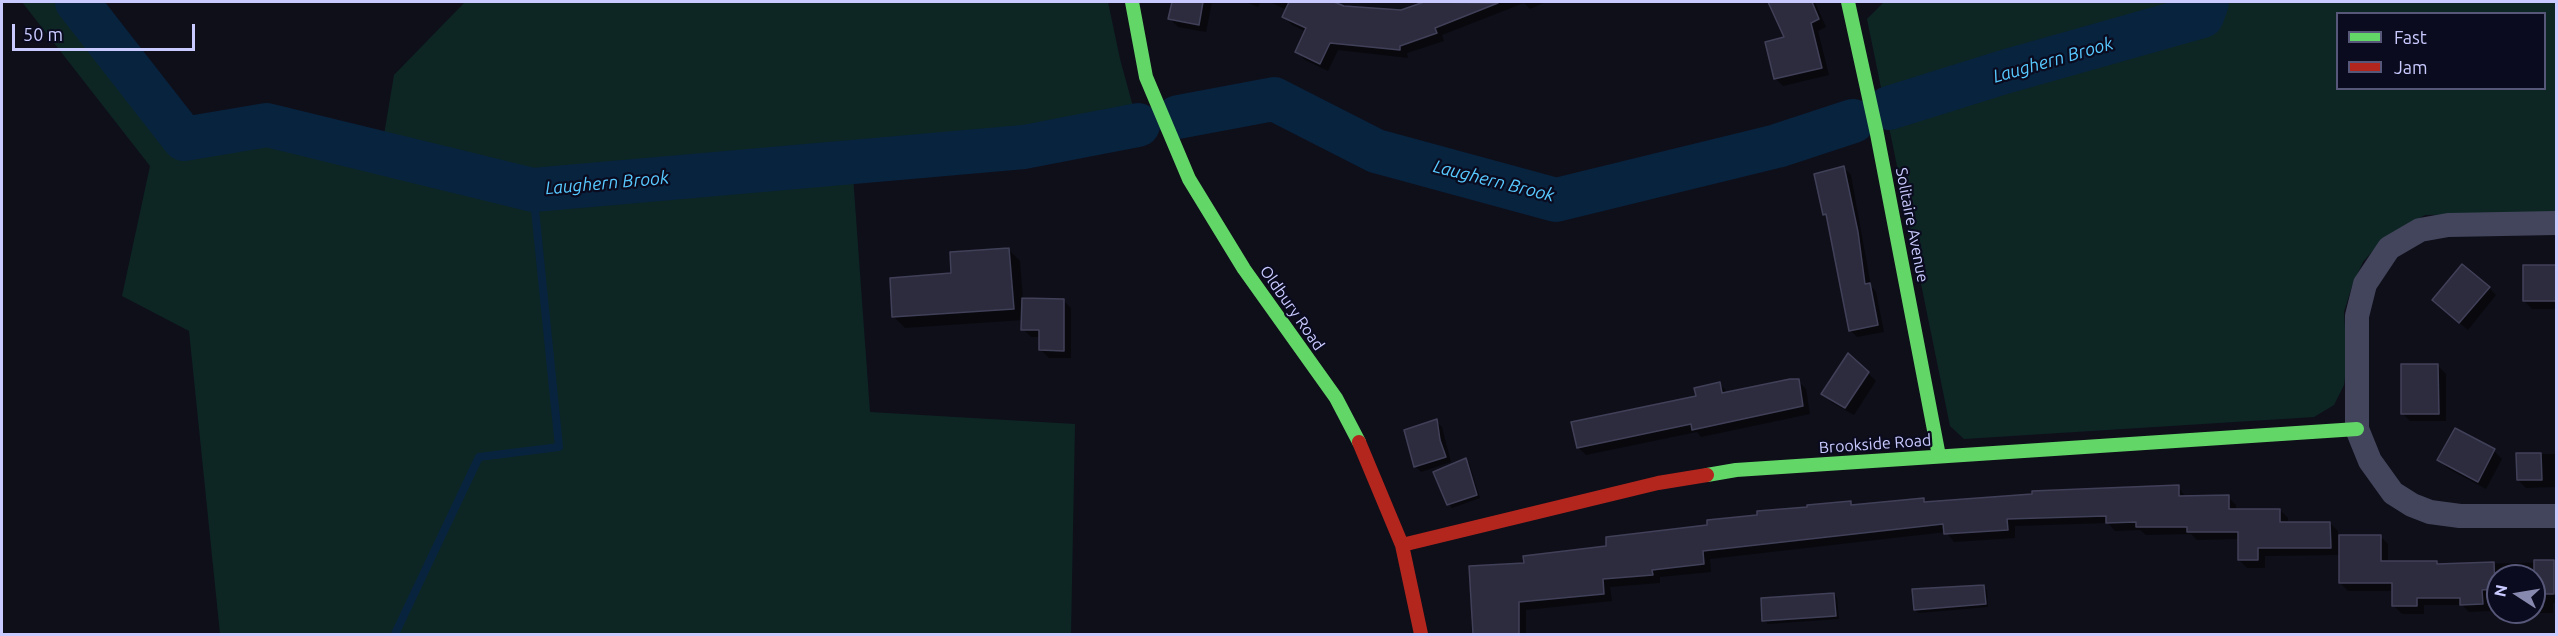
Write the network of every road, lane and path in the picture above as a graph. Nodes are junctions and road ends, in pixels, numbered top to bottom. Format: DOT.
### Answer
graph roads {
  1 [pos="1132,2"];
  2 [pos="1848,2"];
  3 [pos="2556,222"];
  4 [pos="2357,429"];
  5 [pos="1939,456"];
  6 [pos="2556,516"];
  7 [pos="1402,545"];
  8 [pos="1421,634"];
  1 -- 7 [label="street, Oldbury Road"];
  2 -- 5 [label="street, Solitaire Avenue"];
  3 -- 4 [label="street"];
  4 -- 5 [label="street, Brookside Road"];
  4 -- 6 [label="street"];
  5 -- 7 [label="street, Brookside Road"];
  7 -- 8 [label="street, Oldbury Road"];
}
